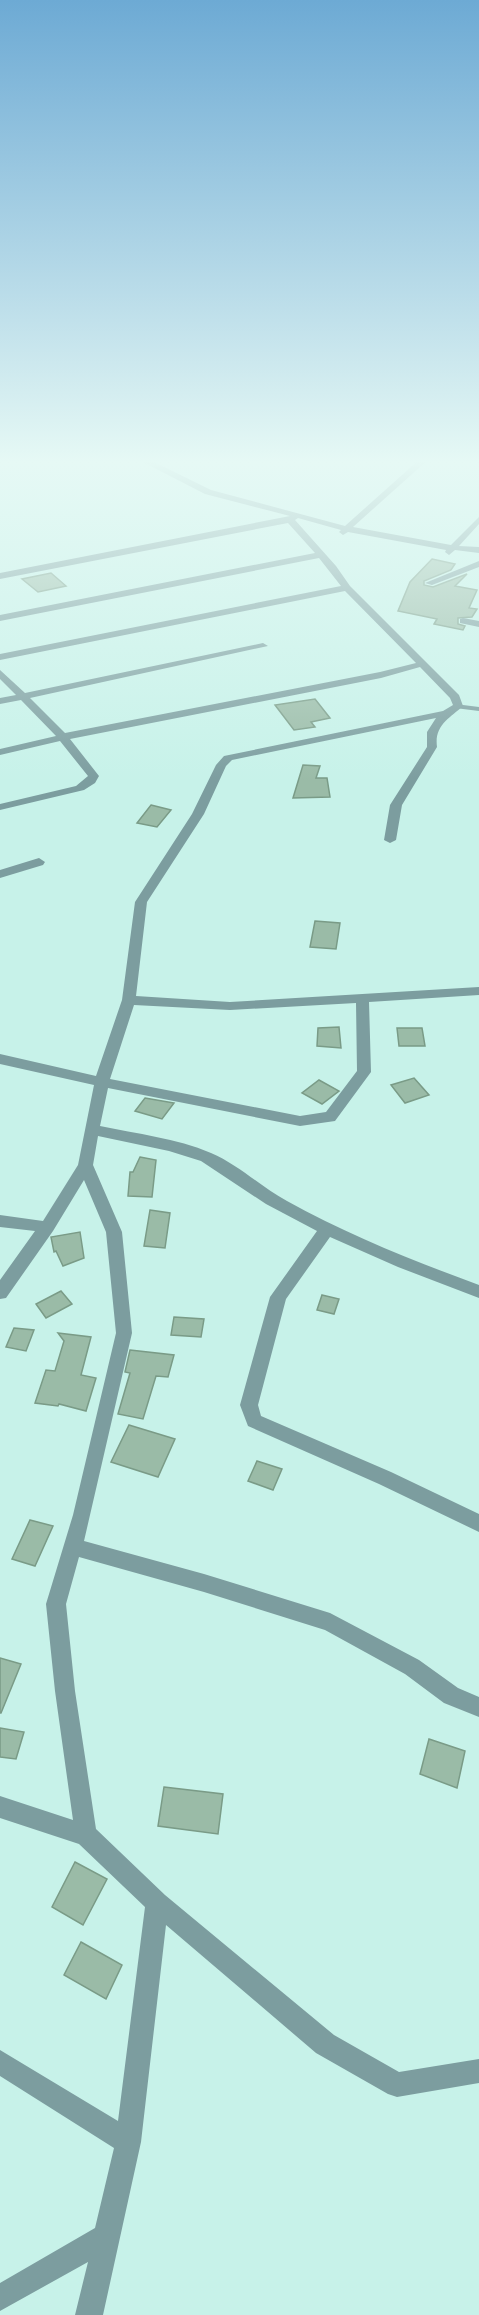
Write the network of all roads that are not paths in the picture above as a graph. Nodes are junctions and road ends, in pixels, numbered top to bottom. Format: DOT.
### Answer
graph roads {
  1 [pos="50,566"];
  2 [pos="264,566"];
  3 [pos="329,566"];
  4 [pos="474,566"];
  5 [pos="0,576"];
  6 [pos="429,583"];
  7 [pos="346,588"];
  8 [pos="0,618"];
  9 [pos="463,621"];
  10 [pos="479,624"];
  11 [pos="263,646"];
  12 [pos="0,657"];
  13 [pos="422,664"];
  14 [pos="0,672"];
  15 [pos="22,696"];
  16 [pos="0,701"];
  17 [pos="458,706"];
  18 [pos="479,710"];
  19 [pos="446,713"];
  20 [pos="63,737"];
  21 [pos="0,752"];
  22 [pos="0,807"];
  23 [pos="390,840"];
  24 [pos="39,862"];
  25 [pos="0,874"];
  26 [pos="479,991"];
  27 [pos="362,998"];
  28 [pos="129,1000"];
  29 [pos="0,1059"];
  30 [pos="102,1080"];
  31 [pos="92,1130"];
  32 [pos="85,1165"];
  33 [pos="0,1221"];
  34 [pos="47,1227"];
  35 [pos="327,1230"];
  36 [pos="479,1292"];
  37 [pos="0,1293"];
  38 [pos="479,1523"];
  39 [pos="73,1547"];
  40 [pos="479,1707"];
  41 [pos="0,1807"];
  42 [pos="86,1835"];
  43 [pos="157,1903"];
  44 [pos="0,2062"];
  45 [pos="479,2071"];
  46 [pos="128,2142"];
  47 [pos="106,2237"];
  48 [pos="0,2298"];
  49 [pos="89,2315"];
  1 -- 5 [label="street"];
  2 -- 8 [label="street"];
  3 -- 7 [label="street"];
  4 -- 6 [label="street"];
  7 -- 12 [label="street"];
  7 -- 13 [label="street"];
  9 -- 10 [label="street"];
  11 -- 15 [label="street"];
  13 -- 17 [label="street"];
  13 -- 20 [label="street"];
  14 -- 15 [label="street"];
  15 -- 16 [label="street"];
  15 -- 20 [label="street"];
  17 -- 18 [label="lane"];
  17 -- 19 [label="street"];
  19 -- 23 [label="street"];
  19 -- 28 [label="street"];
  20 -- 21 [label="street"];
  20 -- 22 [label="street"];
  24 -- 25 [label="street"];
  26 -- 27 [label="street"];
  27 -- 28 [label="street"];
  27 -- 30 [label="street"];
  28 -- 30 [label="street"];
  29 -- 30 [label="street"];
  30 -- 31 [label="street"];
  31 -- 32 [label="street"];
  31 -- 35 [label="street"];
  32 -- 34 [label="street"];
  32 -- 39 [label="street"];
  33 -- 34 [label="street"];
  34 -- 37 [label="street"];
  35 -- 36 [label="street"];
  35 -- 38 [label="street"];
  39 -- 40 [label="street"];
  39 -- 42 [label="street"];
  41 -- 42 [label="street"];
  42 -- 43 [label="street"];
  43 -- 45 [label="street"];
  43 -- 46 [label="street"];
  44 -- 46 [label="street"];
  46 -- 47 [label="street"];
  47 -- 48 [label="street"];
  47 -- 49 [label="street"];
}
